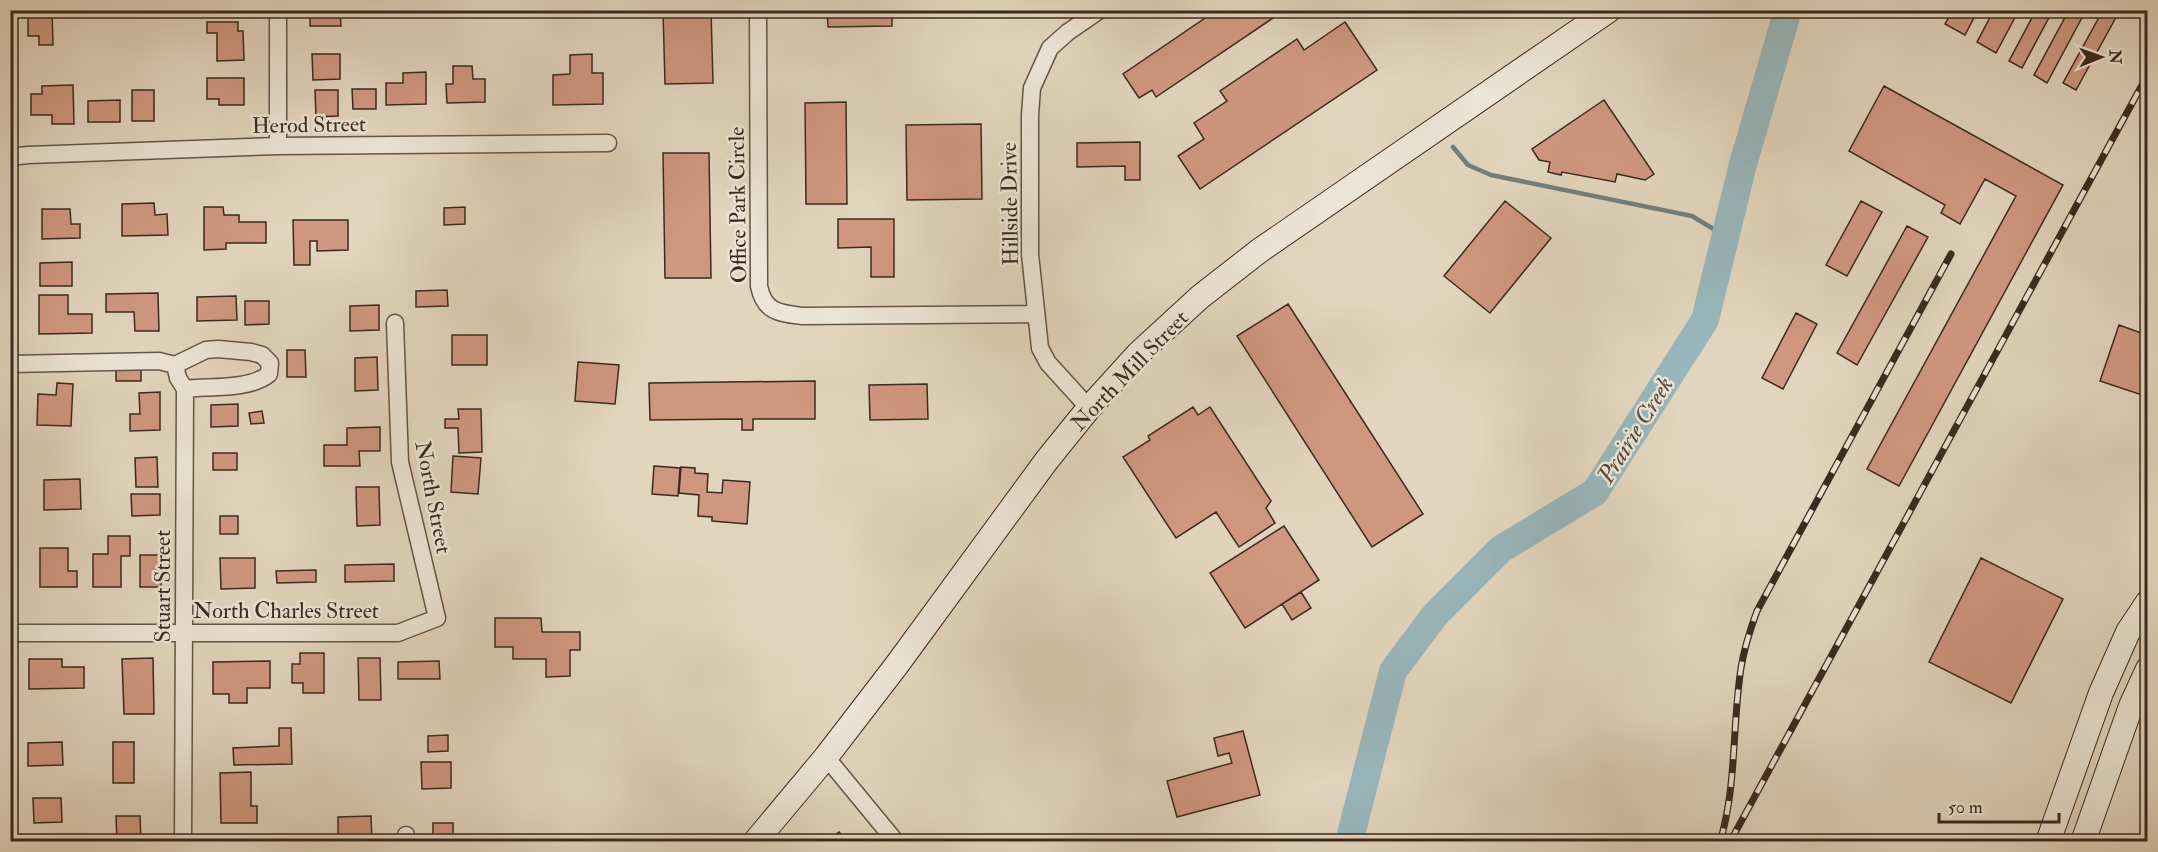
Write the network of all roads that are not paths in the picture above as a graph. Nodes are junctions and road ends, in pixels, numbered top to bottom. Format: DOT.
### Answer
graph roads {
  1 [pos="278,10"];
  2 [pos="758,10"];
  3 [pos="1100,10"];
  4 [pos="1610,10"];
  5 [pos="608,143"];
  6 [pos="278,146"];
  7 [pos="10,157"];
  8 [pos="1036,314"];
  9 [pos="395,323"];
  10 [pos="10,364"];
  11 [pos="175,365"];
  12 [pos="185,389"];
  13 [pos="1089,408"];
  14 [pos="2148,602"];
  15 [pos="434,606"];
  16 [pos="185,632"];
  17 [pos="10,633"];
  18 [pos="2148,669"];
  19 [pos="826,757"];
  20 [pos="183,842"];
  21 [pos="755,842"];
  22 [pos="896,842"];
  23 [pos="2048,842"];
  24 [pos="2082,842"];
  1 -- 6 [label="street"];
  2 -- 8 [label="street, Office Park Circle"];
  3 -- 8 [label="street, Hillside Drive"];
  4 -- 13 [label="main road, North Mill Street"];
  5 -- 6 [label="street, Herod Street"];
  6 -- 7 [label="street, Herod Street"];
  8 -- 13 [label="street, Hillside Drive"];
  9 -- 15 [label="street, North Street"];
  10 -- 11 [label="street"];
  11 -- 12 [label="street, Stuart Street"];
  11 -- 12 [label="street"];
  12 -- 16 [label="street, Stuart Street"];
  13 -- 19 [label="main road, North Mill Street"];
  14 -- 23 [label="main road"];
  15 -- 16 [label="street, North Charles Street"];
  16 -- 17 [label="street, North Charles Street"];
  16 -- 20 [label="street, Stuart Street"];
  18 -- 24 [label="main road"];
  19 -- 21 [label="main road, North Mill Street"];
  19 -- 22 [label="street"];
}
